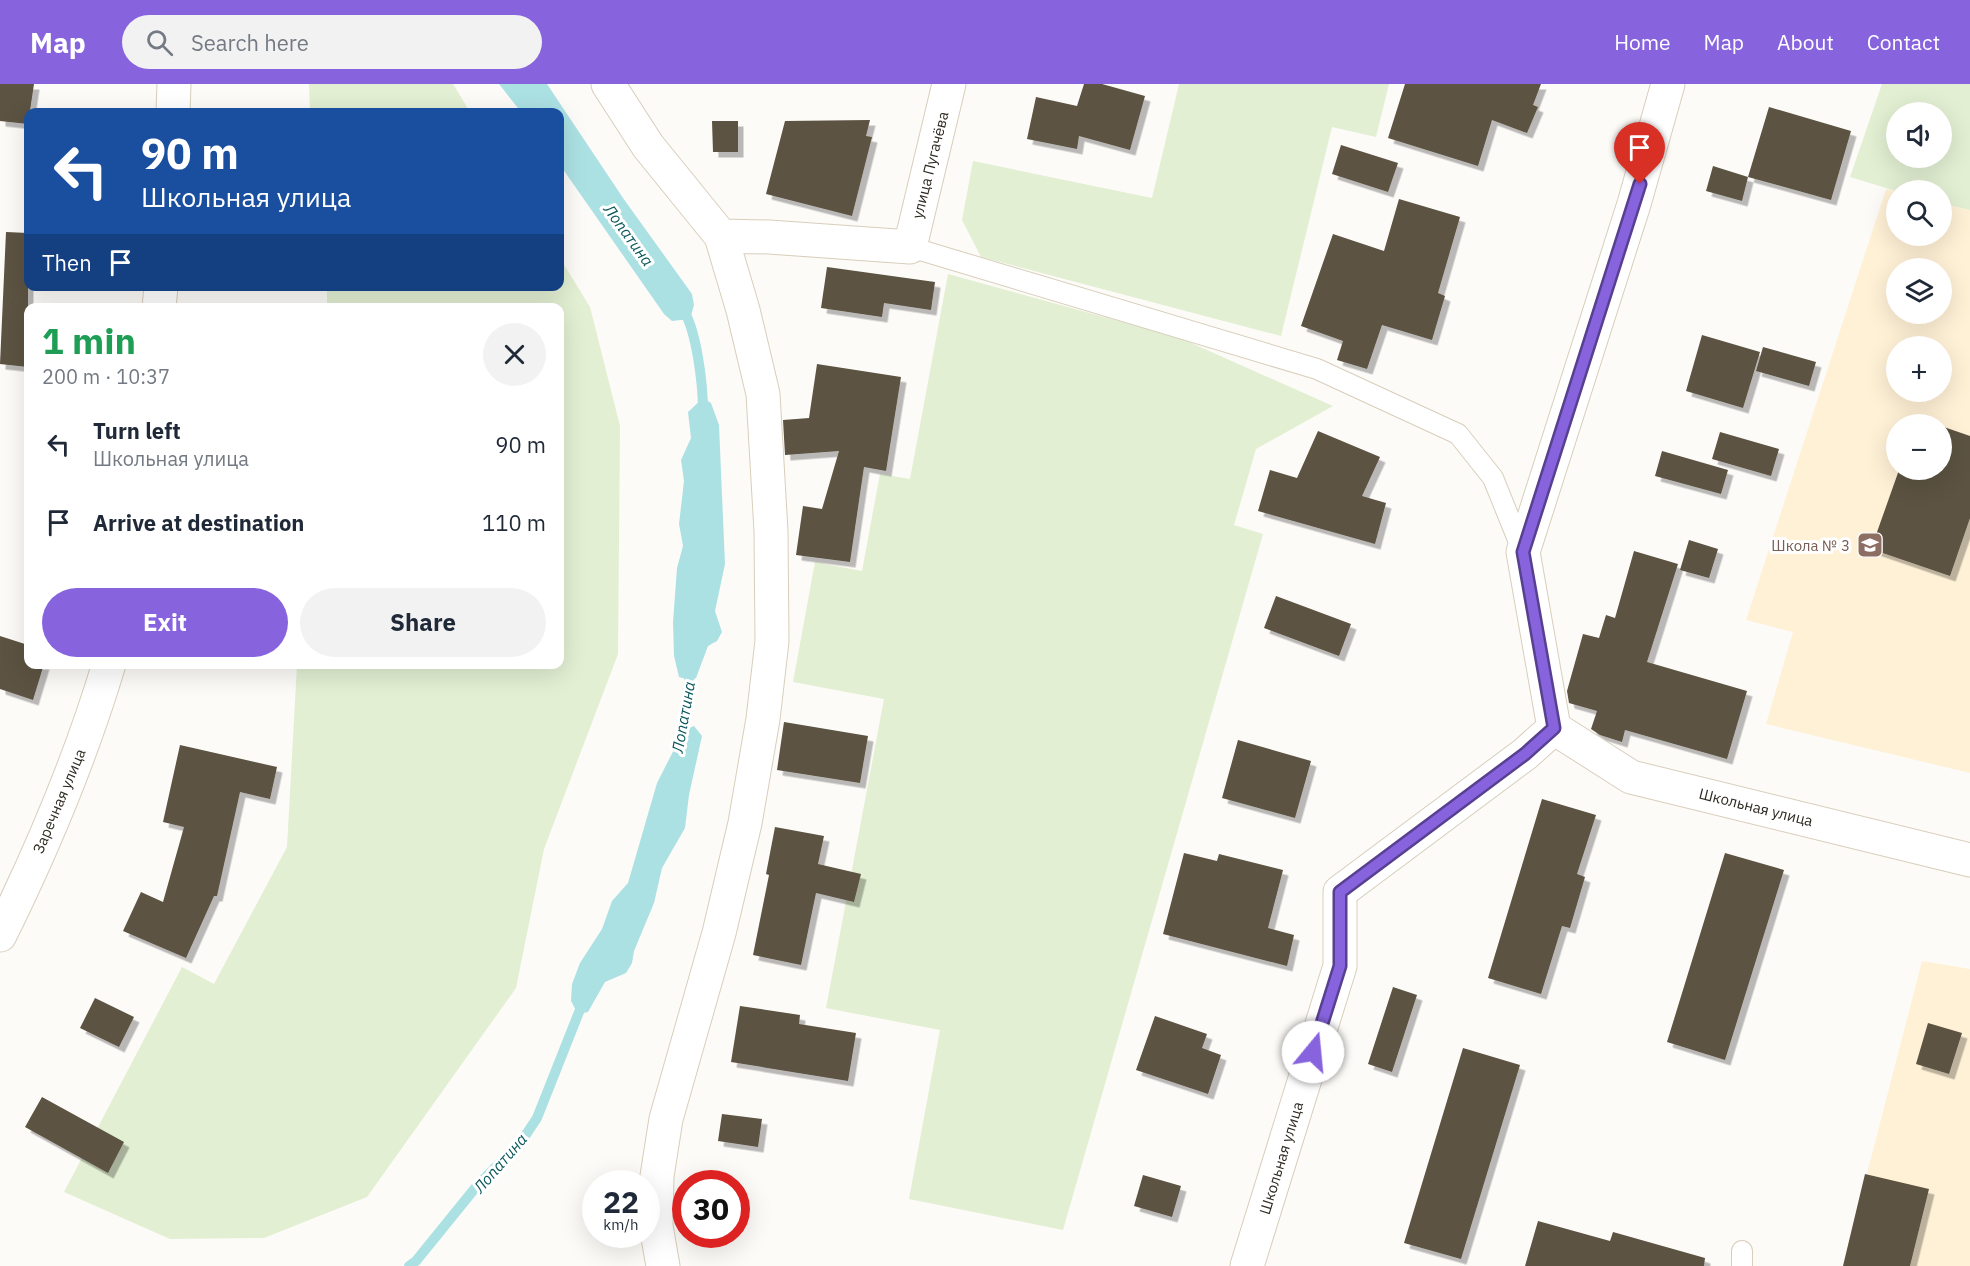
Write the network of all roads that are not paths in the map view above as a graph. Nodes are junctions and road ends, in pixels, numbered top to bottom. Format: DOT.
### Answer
graph roads {
  1 [pos="174,84"];
  2 [pos="608,84"];
  3 [pos="949,84"];
  4 [pos="1668,84"];
  5 [pos="173,108"];
  6 [pos="721,236"];
  7 [pos="910,247"];
  8 [pos="1523,552"];
  9 [pos="107,669"];
  10 [pos="1554,728"];
  11 [pos="1970,860"];
  12 [pos="0,935"];
  13 [pos="663,1266"];
  14 [pos="1247,1266"];
  1 -- 5 [label="street"];
  2 -- 6 [label="street"];
  3 -- 7 [label="street, улица Пугачёва"];
  4 -- 8 [label="street"];
  6 -- 7 [label="street"];
  6 -- 13 [label="street"];
  7 -- 8 [label="lane"];
  8 -- 10 [label="street"];
  9 -- 12 [label="street, Заречная улица"];
  10 -- 11 [label="street, Школьная улица"];
  10 -- 14 [label="street, Школьная улица"];
}
